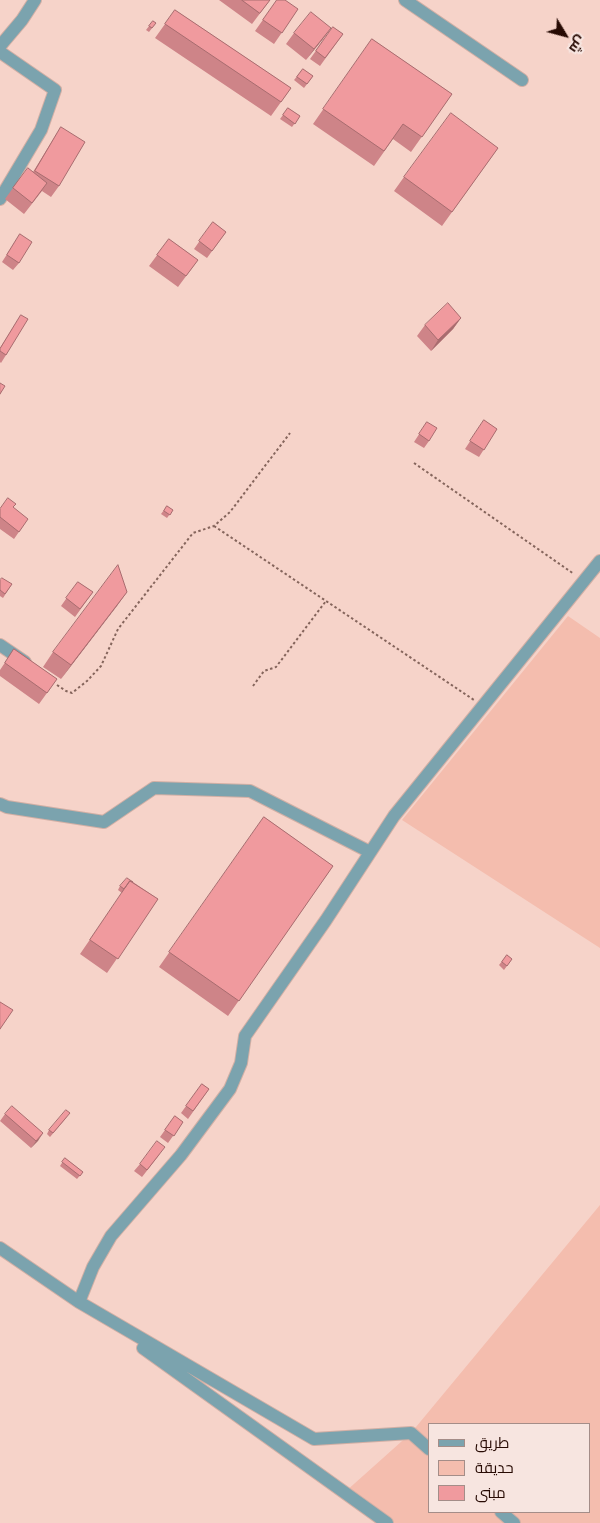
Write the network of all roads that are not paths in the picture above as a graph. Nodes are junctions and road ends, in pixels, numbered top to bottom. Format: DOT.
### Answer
graph roads {
  1 [pos="35,0"];
  2 [pos="405,0"];
  3 [pos="0,46"];
  4 [pos="0,52"];
  5 [pos="522,80"];
  6 [pos="0,199"];
  7 [pos="600,561"];
  8 [pos="0,646"];
  9 [pos="33,668"];
  10 [pos="0,804"];
  11 [pos="370,852"];
  12 [pos="0,1248"];
  13 [pos="80,1303"];
  14 [pos="428,1448"];
  15 [pos="502,1513"];
  16 [pos="387,1523"];
  17 [pos="514,1523"];
  1 -- 3 [label="street"];
  2 -- 5 [label="street"];
  4 -- 6 [label="street"];
  7 -- 11 [label="street"];
  8 -- 9 [label="street"];
  10 -- 11 [label="street"];
  11 -- 13 [label="street"];
  12 -- 13 [label="street"];
  13 -- 14 [label="street"];
  13 -- 16 [label="street"];
  15 -- 17 [label="street"];
}
